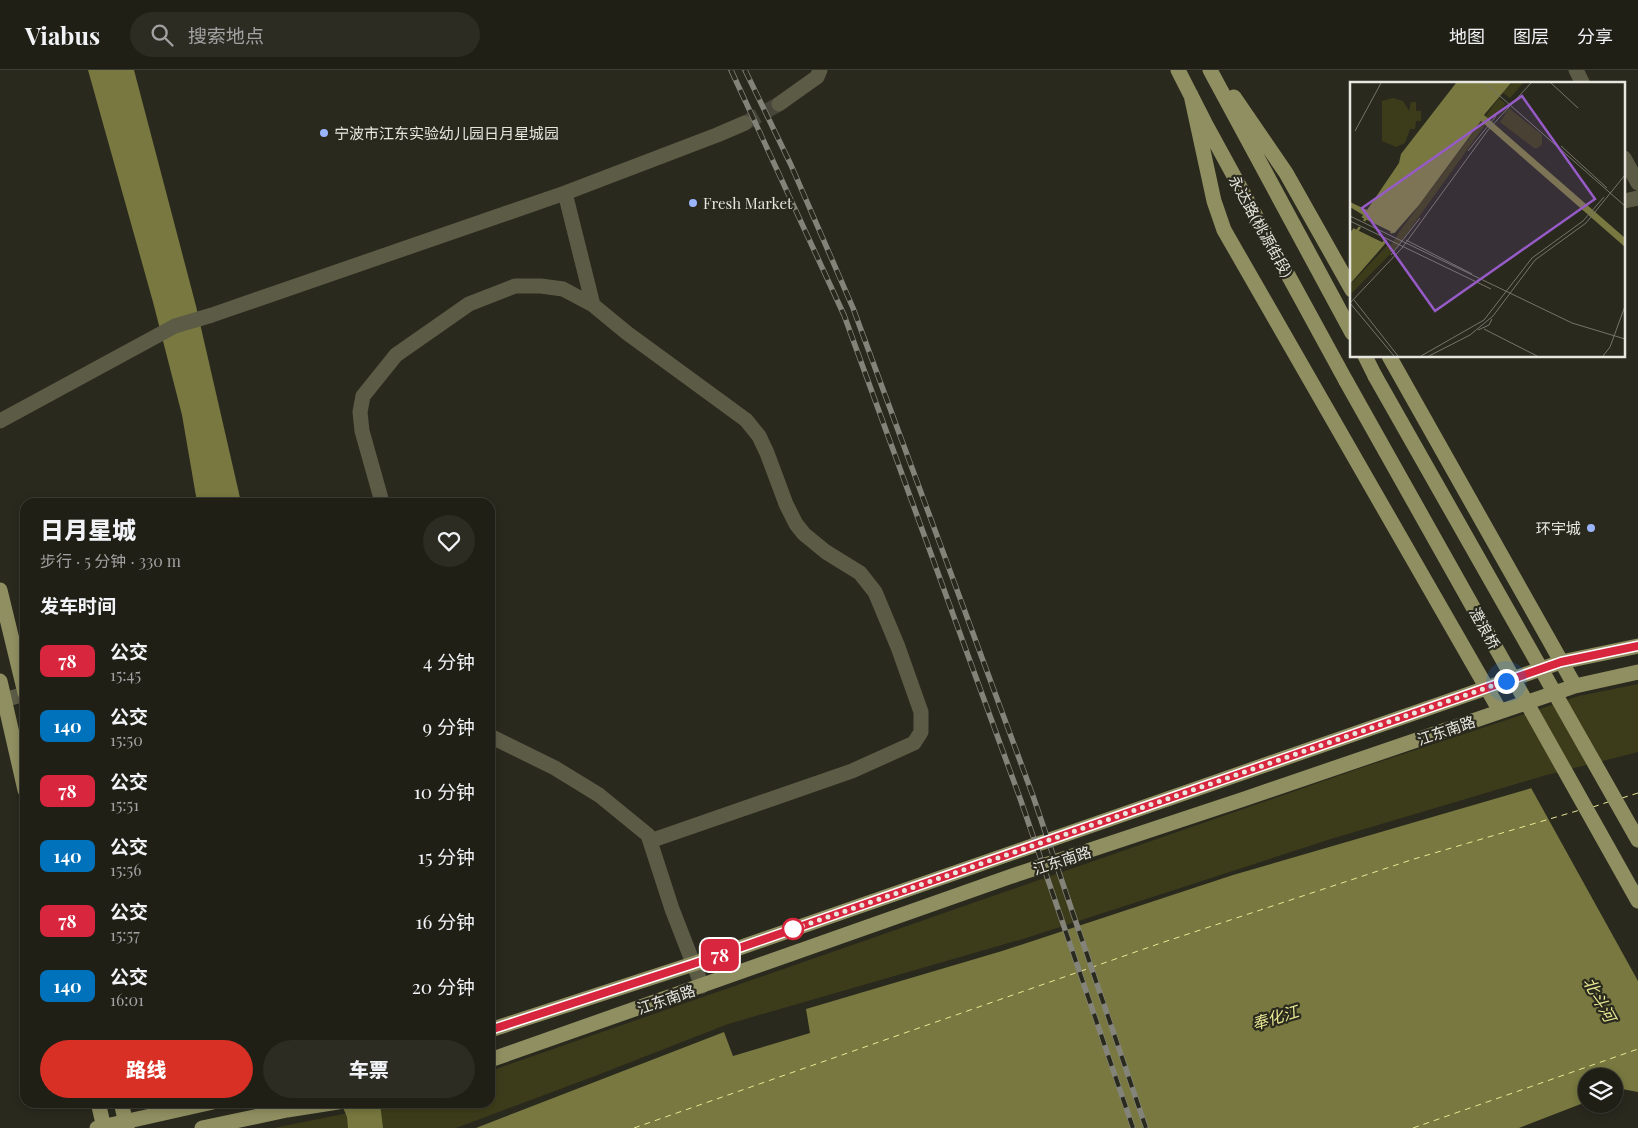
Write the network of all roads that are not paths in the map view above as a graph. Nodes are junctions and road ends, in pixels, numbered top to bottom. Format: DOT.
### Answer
graph roads {
  1 [pos="820,70"];
  2 [pos="1178,70"];
  3 [pos="1210,70"];
  4 [pos="1215,70"];
  5 [pos="1576,70"];
  6 [pos="1582,82"];
  7 [pos="1191,95"];
  8 [pos="778,104"];
  9 [pos="744,123"];
  10 [pos="1626,162"];
  11 [pos="1638,183"];
  12 [pos="565,193"];
  13 [pos="1348,275"];
  14 [pos="593,304"];
  15 [pos="1350,329"];
  16 [pos="1366,358"];
  17 [pos="1390,358"];
  18 [pos="1346,381"];
  19 [pos="0,421"];
  20 [pos="381,498"];
  21 [pos="0,590"];
  22 [pos="1638,646"];
  23 [pos="1561,662"];
  24 [pos="20,672"];
  25 [pos="1638,672"];
  26 [pos="0,681"];
  27 [pos="1575,686"];
  28 [pos="1487,688"];
  29 [pos="20,695"];
  30 [pos="3,701"];
  31 [pos="1500,711"];
  32 [pos="495,738"];
  33 [pos="20,770"];
  34 [pos="1638,840"];
  35 [pos="650,841"];
  36 [pos="1638,901"];
  37 [pos="693,964"];
  38 [pos="702,986"];
  39 [pos="495,1028"];
  40 [pos="495,1058"];
  41 [pos="99,1108"];
  42 [pos="122,1108"];
  43 [pos="186,1108"];
  44 [pos="278,1108"];
  45 [pos="97,1128"];
  46 [pos="104,1128"];
  47 [pos="127,1128"];
  48 [pos="202,1128"];
  1 -- 8 [label="street"];
  2 -- 7 [label="main road, 永达路(桃源街段)"];
  3 -- 15 [label="main road, 永达路(桃源街段)"];
  4 -- 13 [label="main road"];
  5 -- 6 [label="street"];
  7 -- 18 [label="main road, 永达路(桃源街段)"];
  7 -- 28 [label="main road"];
  9 -- 12 [label="street"];
  10 -- 11 [label="street"];
  12 -- 14 [label="street"];
  12 -- 19 [label="street"];
  14 -- 20 [label="street"];
  14 -- 35 [label="street"];
  16 -- 34 [label="main road, 澄浪桥, bridge"];
  17 -- 23 [label="main road"];
  18 -- 36 [label="main road, 澄浪桥, bridge"];
  21 -- 24 [label="main road"];
  22 -- 23 [label="main road, 江东南路"];
  23 -- 27 [label="main road"];
  23 -- 28 [label="main road, 江东南路"];
  25 -- 27 [label="main road, 江东南路"];
  26 -- 30 [label="main road"];
  27 -- 31 [label="main road, 江东南路"];
  28 -- 31 [label="main road"];
  28 -- 37 [label="main road, 江东南路"];
  29 -- 30 [label="street"];
  30 -- 33 [label="main road"];
  31 -- 38 [label="main road, 江东南路"];
  32 -- 35 [label="street"];
  35 -- 37 [label="street"];
  37 -- 38 [label="street"];
  37 -- 39 [label="main road, 江东南路"];
  38 -- 40 [label="main road, 江东南路"];
  41 -- 46 [label="main road, bridge"];
  42 -- 47 [label="main road, bridge"];
  43 -- 45 [label="main road"];
  44 -- 48 [label="main road"];
}
